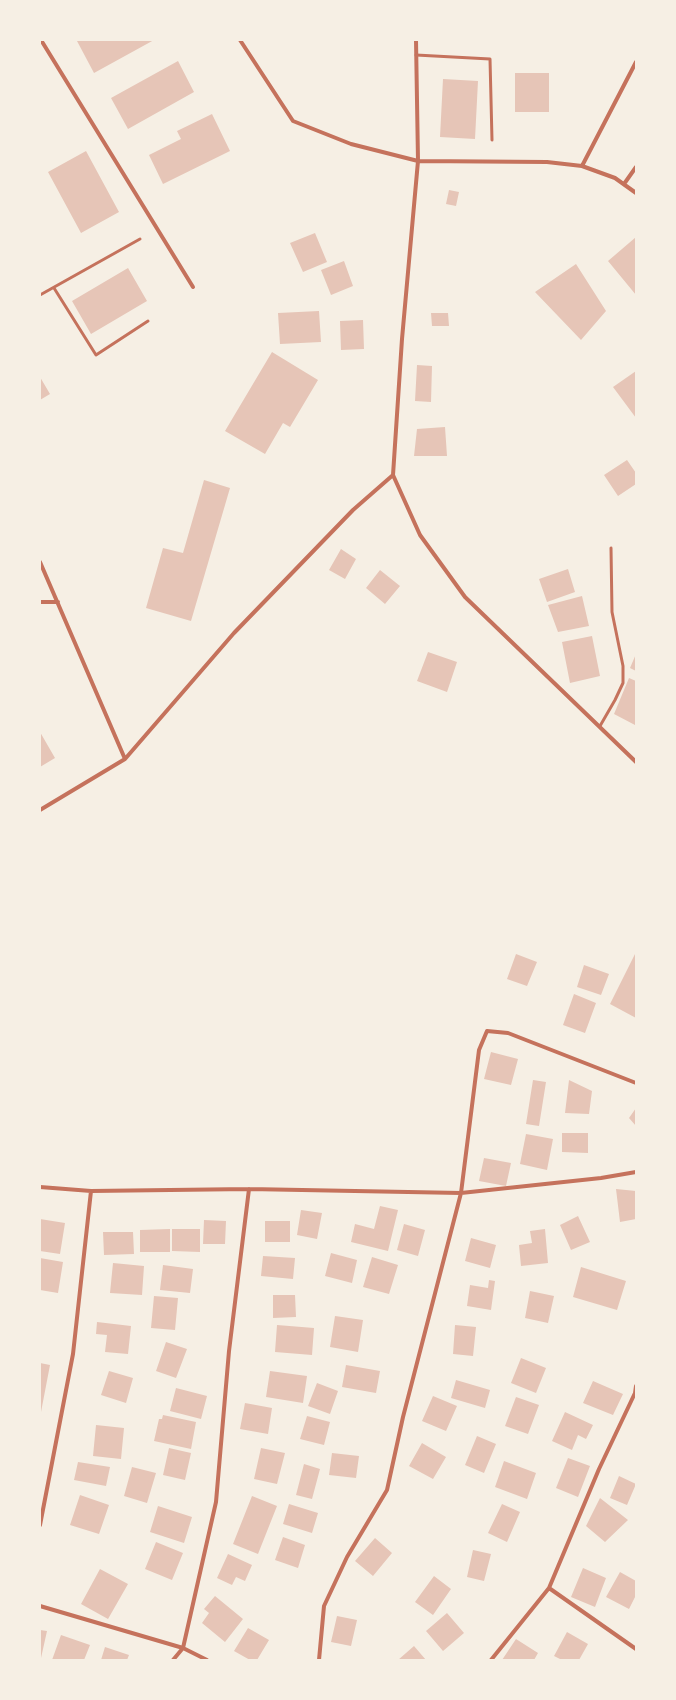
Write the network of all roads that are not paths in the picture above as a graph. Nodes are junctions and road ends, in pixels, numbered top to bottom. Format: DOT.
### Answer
graph roads {
  1 [pos="41,40"];
  2 [pos="240,40"];
  3 [pos="416,40"];
  4 [pos="416,55"];
  5 [pos="636,62"];
  6 [pos="492,140"];
  7 [pos="418,161"];
  8 [pos="582,166"];
  9 [pos="636,167"];
  10 [pos="624,184"];
  11 [pos="636,193"];
  12 [pos="140,239"];
  13 [pos="193,287"];
  14 [pos="54,288"];
  15 [pos="40,295"];
  16 [pos="148,321"];
  17 [pos="393,475"];
  18 [pos="611,548"];
  19 [pos="40,562"];
  20 [pos="40,602"];
  21 [pos="58,602"];
  22 [pos="600,726"];
  23 [pos="125,759"];
  24 [pos="636,762"];
  25 [pos="40,810"];
  26 [pos="636,1083"];
  27 [pos="636,1172"];
  28 [pos="40,1187"];
  29 [pos="249,1188"];
  30 [pos="91,1191"];
  31 [pos="461,1193"];
  32 [pos="636,1386"];
  33 [pos="40,1526"];
  34 [pos="549,1588"];
  35 [pos="40,1606"];
  36 [pos="183,1648"];
  37 [pos="636,1649"];
  38 [pos="173,1660"];
  39 [pos="207,1660"];
  40 [pos="318,1660"];
  41 [pos="491,1660"];
  1 -- 13 [label="street"];
  2 -- 7 [label="street"];
  3 -- 4 [label="street"];
  4 -- 6 [label="lane"];
  4 -- 7 [label="street"];
  5 -- 8 [label="street"];
  7 -- 8 [label="street"];
  7 -- 17 [label="street"];
  8 -- 10 [label="street"];
  9 -- 10 [label="street"];
  10 -- 11 [label="street"];
  12 -- 14 [label="lane"];
  14 -- 15 [label="lane"];
  14 -- 16 [label="lane"];
  17 -- 22 [label="street"];
  17 -- 23 [label="street"];
  18 -- 22 [label="lane"];
  19 -- 21 [label="street"];
  20 -- 21 [label="street"];
  21 -- 23 [label="street"];
  22 -- 24 [label="street"];
  23 -- 25 [label="street"];
  26 -- 31 [label="street"];
  27 -- 31 [label="street"];
  28 -- 30 [label="street"];
  29 -- 30 [label="street"];
  29 -- 31 [label="street"];
  29 -- 36 [label="street"];
  30 -- 33 [label="street"];
  31 -- 40 [label="street"];
  32 -- 34 [label="street"];
  34 -- 37 [label="street"];
  34 -- 41 [label="street"];
  35 -- 36 [label="street"];
  36 -- 38 [label="street"];
  36 -- 39 [label="street"];
}
